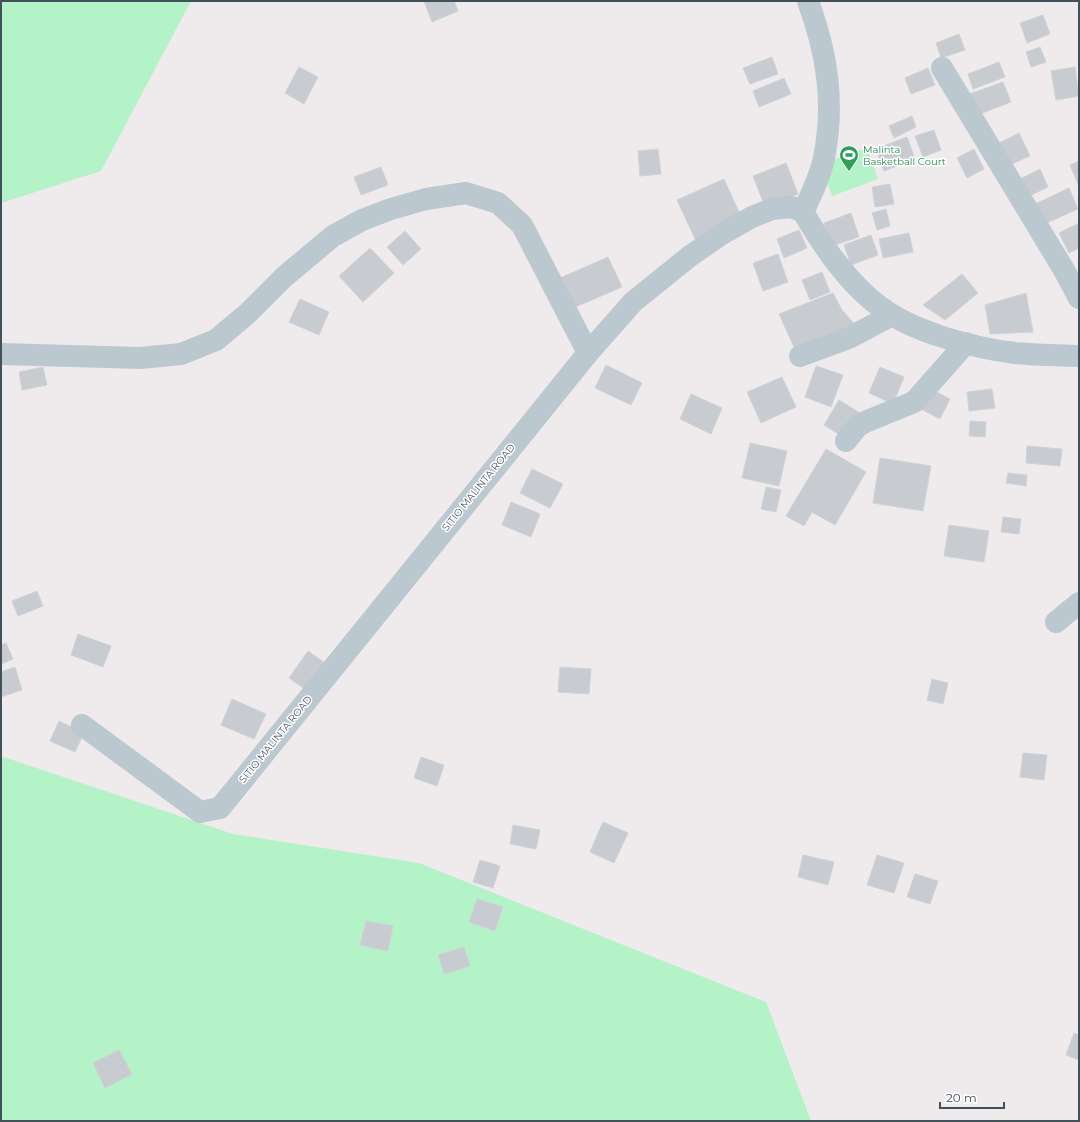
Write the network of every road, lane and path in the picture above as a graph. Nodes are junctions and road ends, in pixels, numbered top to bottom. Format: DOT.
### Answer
graph roads {
  1 [pos="808,1"];
  2 [pos="942,68"];
  3 [pos="803,212"];
  4 [pos="1079,298"];
  5 [pos="892,315"];
  6 [pos="966,343"];
  7 [pos="588,353"];
  8 [pos="1,354"];
  9 [pos="800,356"];
  10 [pos="1079,356"];
  11 [pos="846,442"];
  12 [pos="1079,603"];
  13 [pos="1056,622"];
  14 [pos="82,725"];
  1 -- 3 [label="street"];
  2 -- 4 [label="street"];
  3 -- 5 [label="street"];
  3 -- 7 [label="street, SITIO MALINTA ROAD"];
  5 -- 6 [label="street"];
  5 -- 9 [label="street"];
  6 -- 10 [label="street"];
  6 -- 11 [label="street"];
  7 -- 8 [label="street"];
  7 -- 14 [label="street, SITIO MALINTA ROAD"];
  12 -- 13 [label="street"];
}
